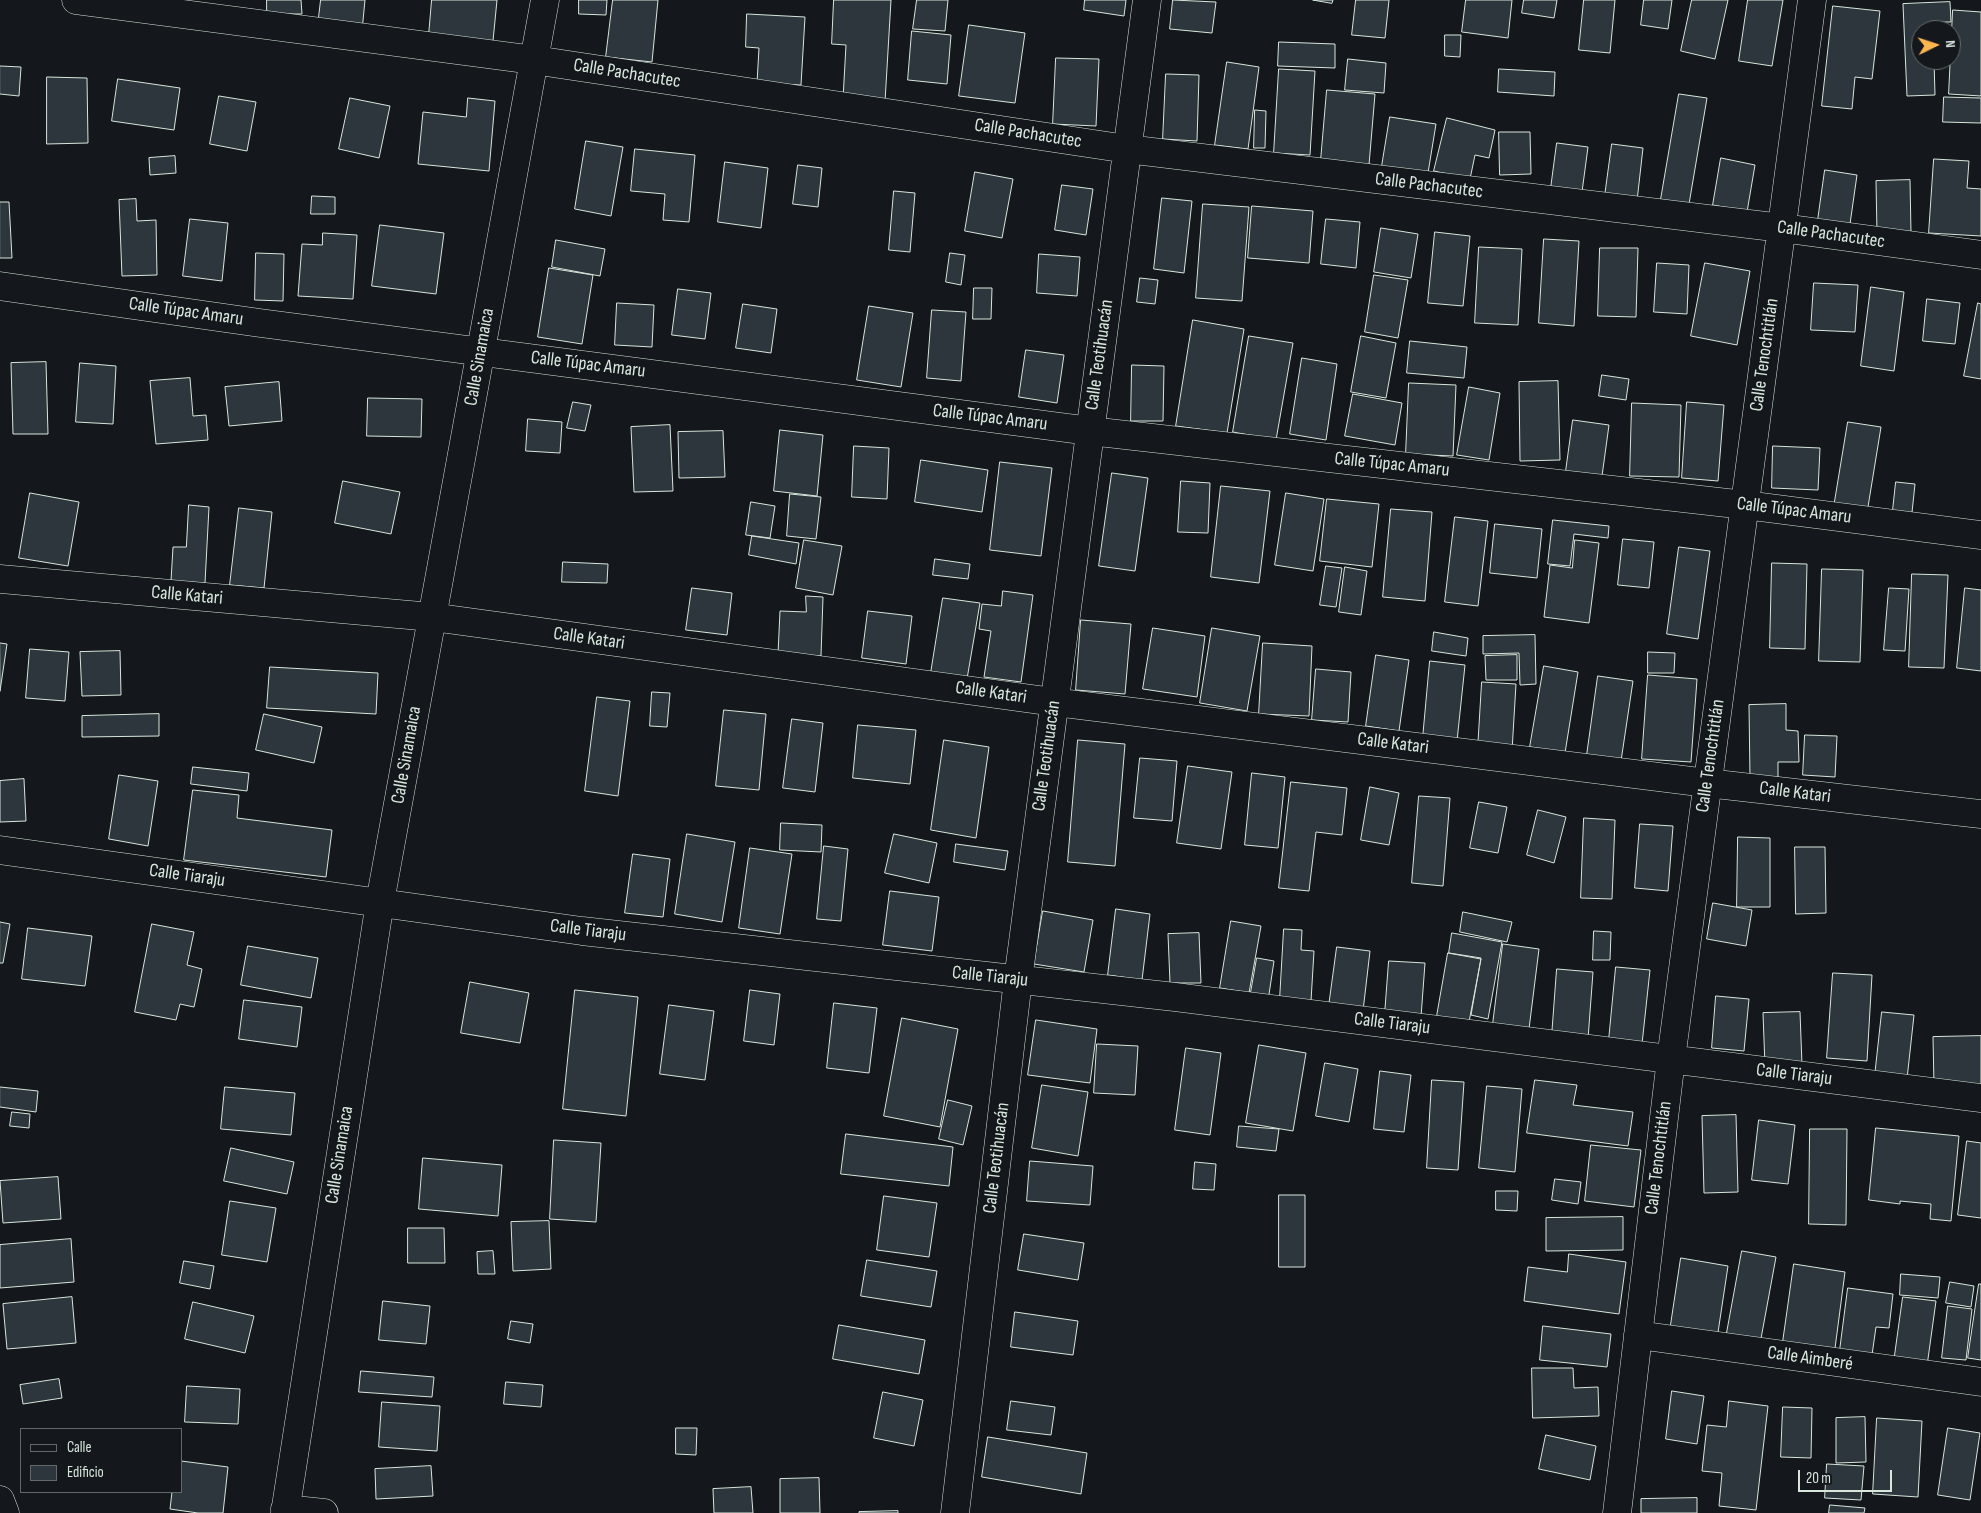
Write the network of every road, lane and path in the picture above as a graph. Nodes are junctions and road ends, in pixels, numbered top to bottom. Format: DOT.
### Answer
graph roads {
  1 [pos="76,0"];
  2 [pos="545,0"];
  3 [pos="1147,0"];
  4 [pos="1812,0"];
  5 [pos="534,60"];
  6 [pos="1127,149"];
  7 [pos="1782,228"];
  8 [pos="1981,255"];
  9 [pos="0,286"];
  10 [pos="481,352"];
  11 [pos="1090,431"];
  12 [pos="1745,505"];
  13 [pos="1981,535"];
  14 [pos="0,579"];
  15 [pos="432,617"];
  16 [pos="1054,702"];
  17 [pos="1708,783"];
  18 [pos="1981,814"];
  19 [pos="0,850"];
  20 [pos="380,902"];
  21 [pos="1018,980"];
  22 [pos="1671,1059"];
  23 [pos="1981,1098"];
  24 [pos="1638,1335"];
  25 [pos="1981,1382"];
  26 [pos="0,1500"];
  27 [pos="285,1511"];
  28 [pos="5,1513"];
  29 [pos="324,1513"];
  30 [pos="955,1513"];
  31 [pos="1617,1513"];
  1 -- 5 [label="street, Calle Pachacutec"];
  2 -- 5 [label="street, Calle Sinamaica"];
  3 -- 6 [label="street, Calle Teotihuacán"];
  4 -- 7 [label="street, Calle Tenochtitlán"];
  5 -- 6 [label="street, Calle Pachacutec"];
  5 -- 10 [label="street, Calle Sinamaica"];
  6 -- 7 [label="street, Calle Pachacutec"];
  6 -- 11 [label="street, Calle Teotihuacán"];
  7 -- 8 [label="street, Calle Pachacutec"];
  7 -- 12 [label="street, Calle Tenochtitlán"];
  9 -- 10 [label="street, Calle Túpac Amaru"];
  10 -- 11 [label="street, Calle Túpac Amaru"];
  10 -- 15 [label="street, Calle Sinamaica"];
  11 -- 12 [label="street, Calle Túpac Amaru"];
  11 -- 16 [label="street, Calle Teotihuacán"];
  12 -- 13 [label="street, Calle Túpac Amaru"];
  12 -- 17 [label="street, Calle Tenochtitlán"];
  14 -- 15 [label="street, Calle Katari"];
  15 -- 16 [label="street, Calle Katari"];
  15 -- 20 [label="street, Calle Sinamaica"];
  16 -- 17 [label="street, Calle Katari"];
  16 -- 21 [label="street, Calle Teotihuacán"];
  17 -- 18 [label="street, Calle Katari"];
  17 -- 22 [label="street, Calle Tenochtitlán"];
  19 -- 20 [label="street, Calle Tiaraju"];
  20 -- 21 [label="street, Calle Tiaraju"];
  20 -- 27 [label="street, Calle Sinamaica"];
  21 -- 22 [label="street, Calle Tiaraju"];
  21 -- 30 [label="street, Calle Teotihuacán"];
  22 -- 23 [label="street, Calle Tiaraju"];
  22 -- 24 [label="street, Calle Tenochtitlán"];
  24 -- 25 [label="street, Calle Aimberé"];
  24 -- 31 [label="street, Calle Tenochtitlán"];
  26 -- 28 [label="street"];
  27 -- 29 [label="street"];
}
